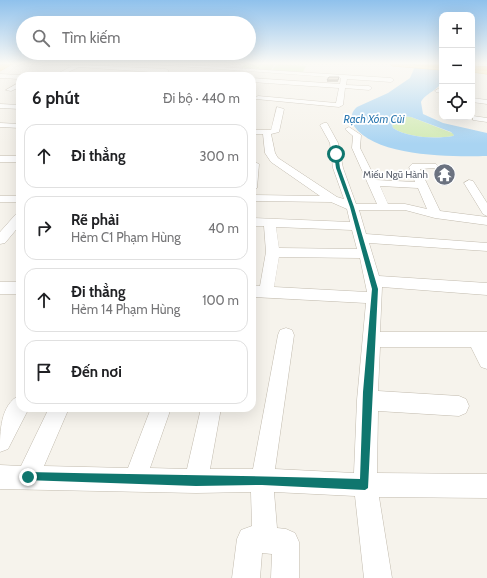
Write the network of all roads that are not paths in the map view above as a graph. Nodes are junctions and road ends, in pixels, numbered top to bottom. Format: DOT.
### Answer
graph roads {
  1 [pos="339,91"];
  2 [pos="475,94"];
  3 [pos="487,96"];
  4 [pos="256,100"];
  5 [pos="475,100"];
  6 [pos="487,102"];
  7 [pos="0,106"];
  8 [pos="16,107"];
  9 [pos="280,109"];
  10 [pos="476,118"];
  11 [pos="487,120"];
  12 [pos="0,125"];
  13 [pos="324,125"];
  14 [pos="16,126"];
  15 [pos="349,129"];
  16 [pos="256,132"];
  17 [pos="267,133"];
  18 [pos="16,151"];
  19 [pos="3,159"];
  20 [pos="16,160"];
  21 [pos="433,166"];
  22 [pos="373,183"];
  23 [pos="469,184"];
  24 [pos="423,185"];
  25 [pos="482,197"];
  26 [pos="0,198"];
  27 [pos="256,198"];
  28 [pos="333,199"];
  29 [pos="16,200"];
  30 [pos="352,207"];
  31 [pos="384,207"];
  32 [pos="433,211"];
  33 [pos="487,212"];
  34 [pos="487,221"];
  35 [pos="16,222"];
  36 [pos="256,222"];
  37 [pos="270,224"];
  38 [pos="359,232"];
  39 [pos="0,240"];
  40 [pos="487,247"];
  41 [pos="273,252"];
  42 [pos="365,254"];
  43 [pos="0,288"];
  44 [pos="16,288"];
  45 [pos="487,289"];
  46 [pos="374,290"];
  47 [pos="259,292"];
  48 [pos="286,336"];
  49 [pos="371,340"];
  50 [pos="482,340"];
  51 [pos="487,361"];
  52 [pos="368,400"];
  53 [pos="459,406"];
  54 [pos="16,412"];
  55 [pos="57,412"];
  56 [pos="160,412"];
  57 [pos="210,412"];
  58 [pos="0,441"];
  59 [pos="0,477"];
  60 [pos="28,477"];
  61 [pos="135,479"];
  62 [pos="262,480"];
  63 [pos="196,481"];
  64 [pos="365,485"];
  65 [pos="487,486"];
  66 [pos="265,540"];
  67 [pos="246,578"];
  68 [pos="285,578"];
  69 [pos="378,578"];
  1 -- 4 [label="street"];
  2 -- 3 [label="street"];
  5 -- 6 [label="street"];
  7 -- 8 [label="street"];
  9 -- 17 [label="street"];
  10 -- 11 [label="street"];
  12 -- 14 [label="street"];
  13 -- 30 [label="street"];
  15 -- 22 [label="street"];
  16 -- 17 [label="street"];
  17 -- 28 [label="street"];
  18 -- 19 [label="street"];
  19 -- 20 [label="street"];
  21 -- 24 [label="street"];
  22 -- 24 [label="street"];
  22 -- 31 [label="street"];
  23 -- 25 [label="street"];
  24 -- 32 [label="street"];
  25 -- 33 [label="street"];
  26 -- 29 [label="street"];
  27 -- 28 [label="street"];
  28 -- 30 [label="street"];
  30 -- 31 [label="street"];
  30 -- 38 [label="street"];
  31 -- 32 [label="street"];
  32 -- 34 [label="street"];
  35 -- 39 [label="street"];
  36 -- 37 [label="street"];
  37 -- 38 [label="street"];
  37 -- 41 [label="street"];
  38 -- 40 [label="street"];
  38 -- 42 [label="street"];
  41 -- 42 [label="street"];
  41 -- 47 [label="street"];
  42 -- 46 [label="street"];
  43 -- 44 [label="street"];
  45 -- 46 [label="street"];
  46 -- 47 [label="street"];
  46 -- 49 [label="street"];
  48 -- 62 [label="street"];
  49 -- 50 [label="street"];
  49 -- 52 [label="street"];
  50 -- 51 [label="street"];
  52 -- 53 [label="street"];
  52 -- 64 [label="street"];
  54 -- 58 [label="street"];
  55 -- 60 [label="street"];
  56 -- 61 [label="street"];
  57 -- 63 [label="street"];
  59 -- 60 [label="street"];
  60 -- 61 [label="street"];
  61 -- 63 [label="street"];
  62 -- 63 [label="street"];
  62 -- 64 [label="street"];
  62 -- 66 [label="street"];
  64 -- 65 [label="street"];
  64 -- 69 [label="street"];
  66 -- 67 [label="street"];
  66 -- 68 [label="street"];
}
